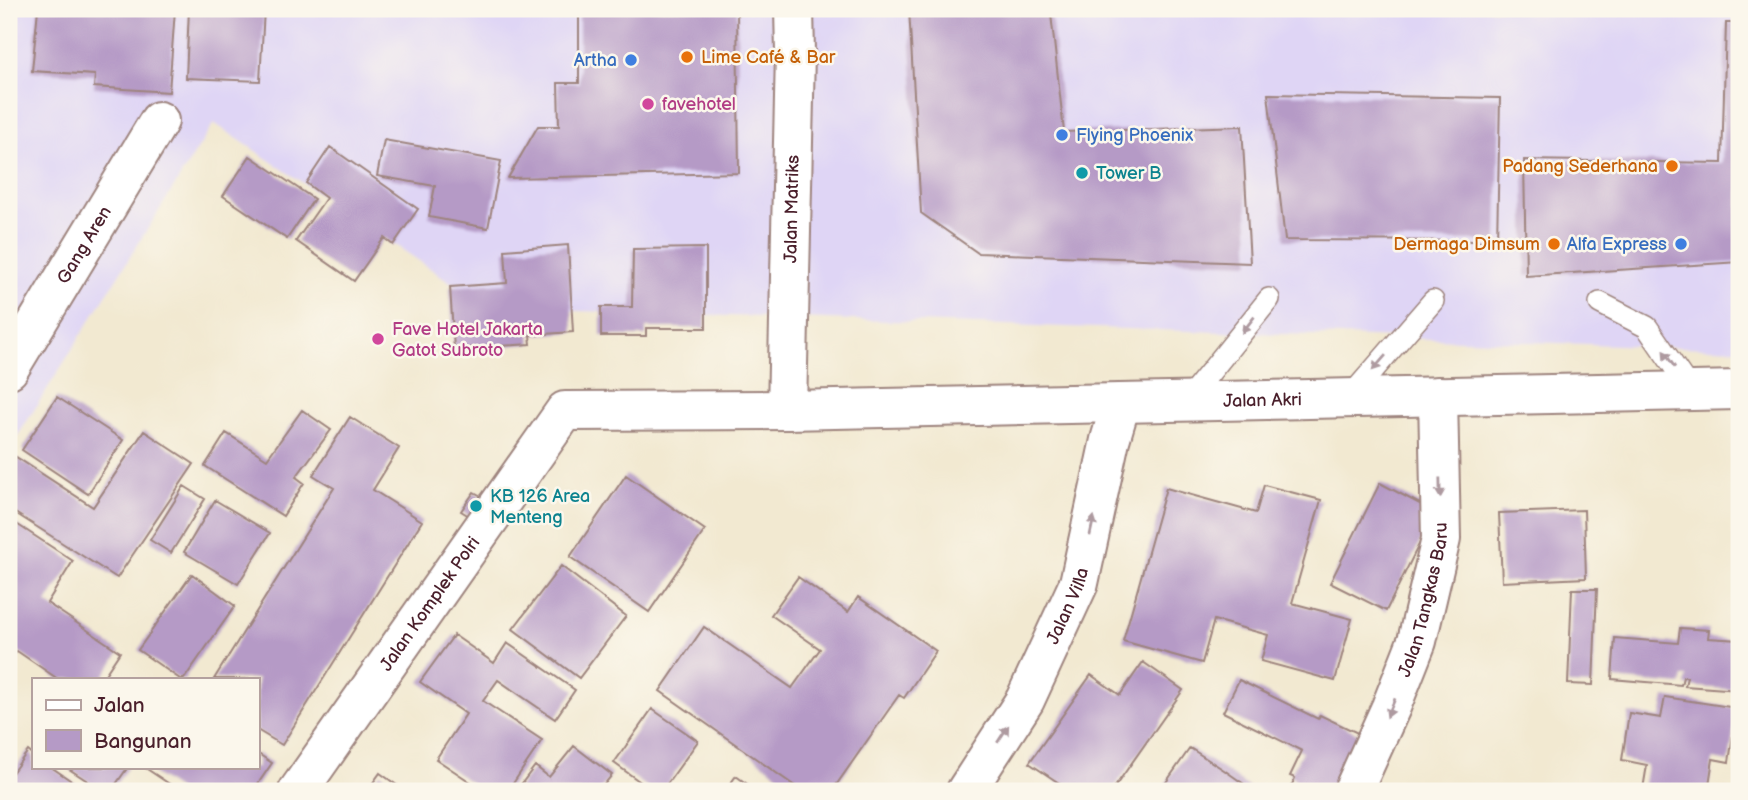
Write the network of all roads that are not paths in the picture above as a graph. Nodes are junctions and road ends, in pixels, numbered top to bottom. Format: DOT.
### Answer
graph roads {
  1 [pos="794,9"];
  2 [pos="159,121"];
  3 [pos="1269,299"];
  4 [pos="1433,301"];
  5 [pos="1600,303"];
  6 [pos="9,369"];
  7 [pos="1739,390"];
  8 [pos="1691,391"];
  9 [pos="1438,396"];
  10 [pos="1349,398"];
  11 [pos="1187,401"];
  12 [pos="1121,403"];
  13 [pos="727,410"];
  14 [pos="787,410"];
  15 [pos="298,791"];
  16 [pos="966,791"];
  17 [pos="1353,791"];
  1 -- 14 [label="street, Jalan Matriks"];
  2 -- 6 [label="street, Gang Aren"];
  3 -- 11 [label="lane, one-way"];
  4 -- 10 [label="lane, one-way"];
  8 -- 5 [label="lane, one-way"];
  7 -- 8 [label="street, Jalan Akri"];
  8 -- 9 [label="street, Jalan Akri"];
  9 -- 10 [label="street, Jalan Akri"];
  9 -- 17 [label="street, Jalan Tangkas Baru, one-way"];
  10 -- 11 [label="street, Jalan Akri"];
  11 -- 12 [label="street, Jalan Akri"];
  12 -- 14 [label="street, Jalan Akri"];
  16 -- 12 [label="street, Jalan Villa, one-way"];
  13 -- 14 [label="street, Jalan Akri"];
  13 -- 15 [label="street, Jalan Komplek Polri"];
}
